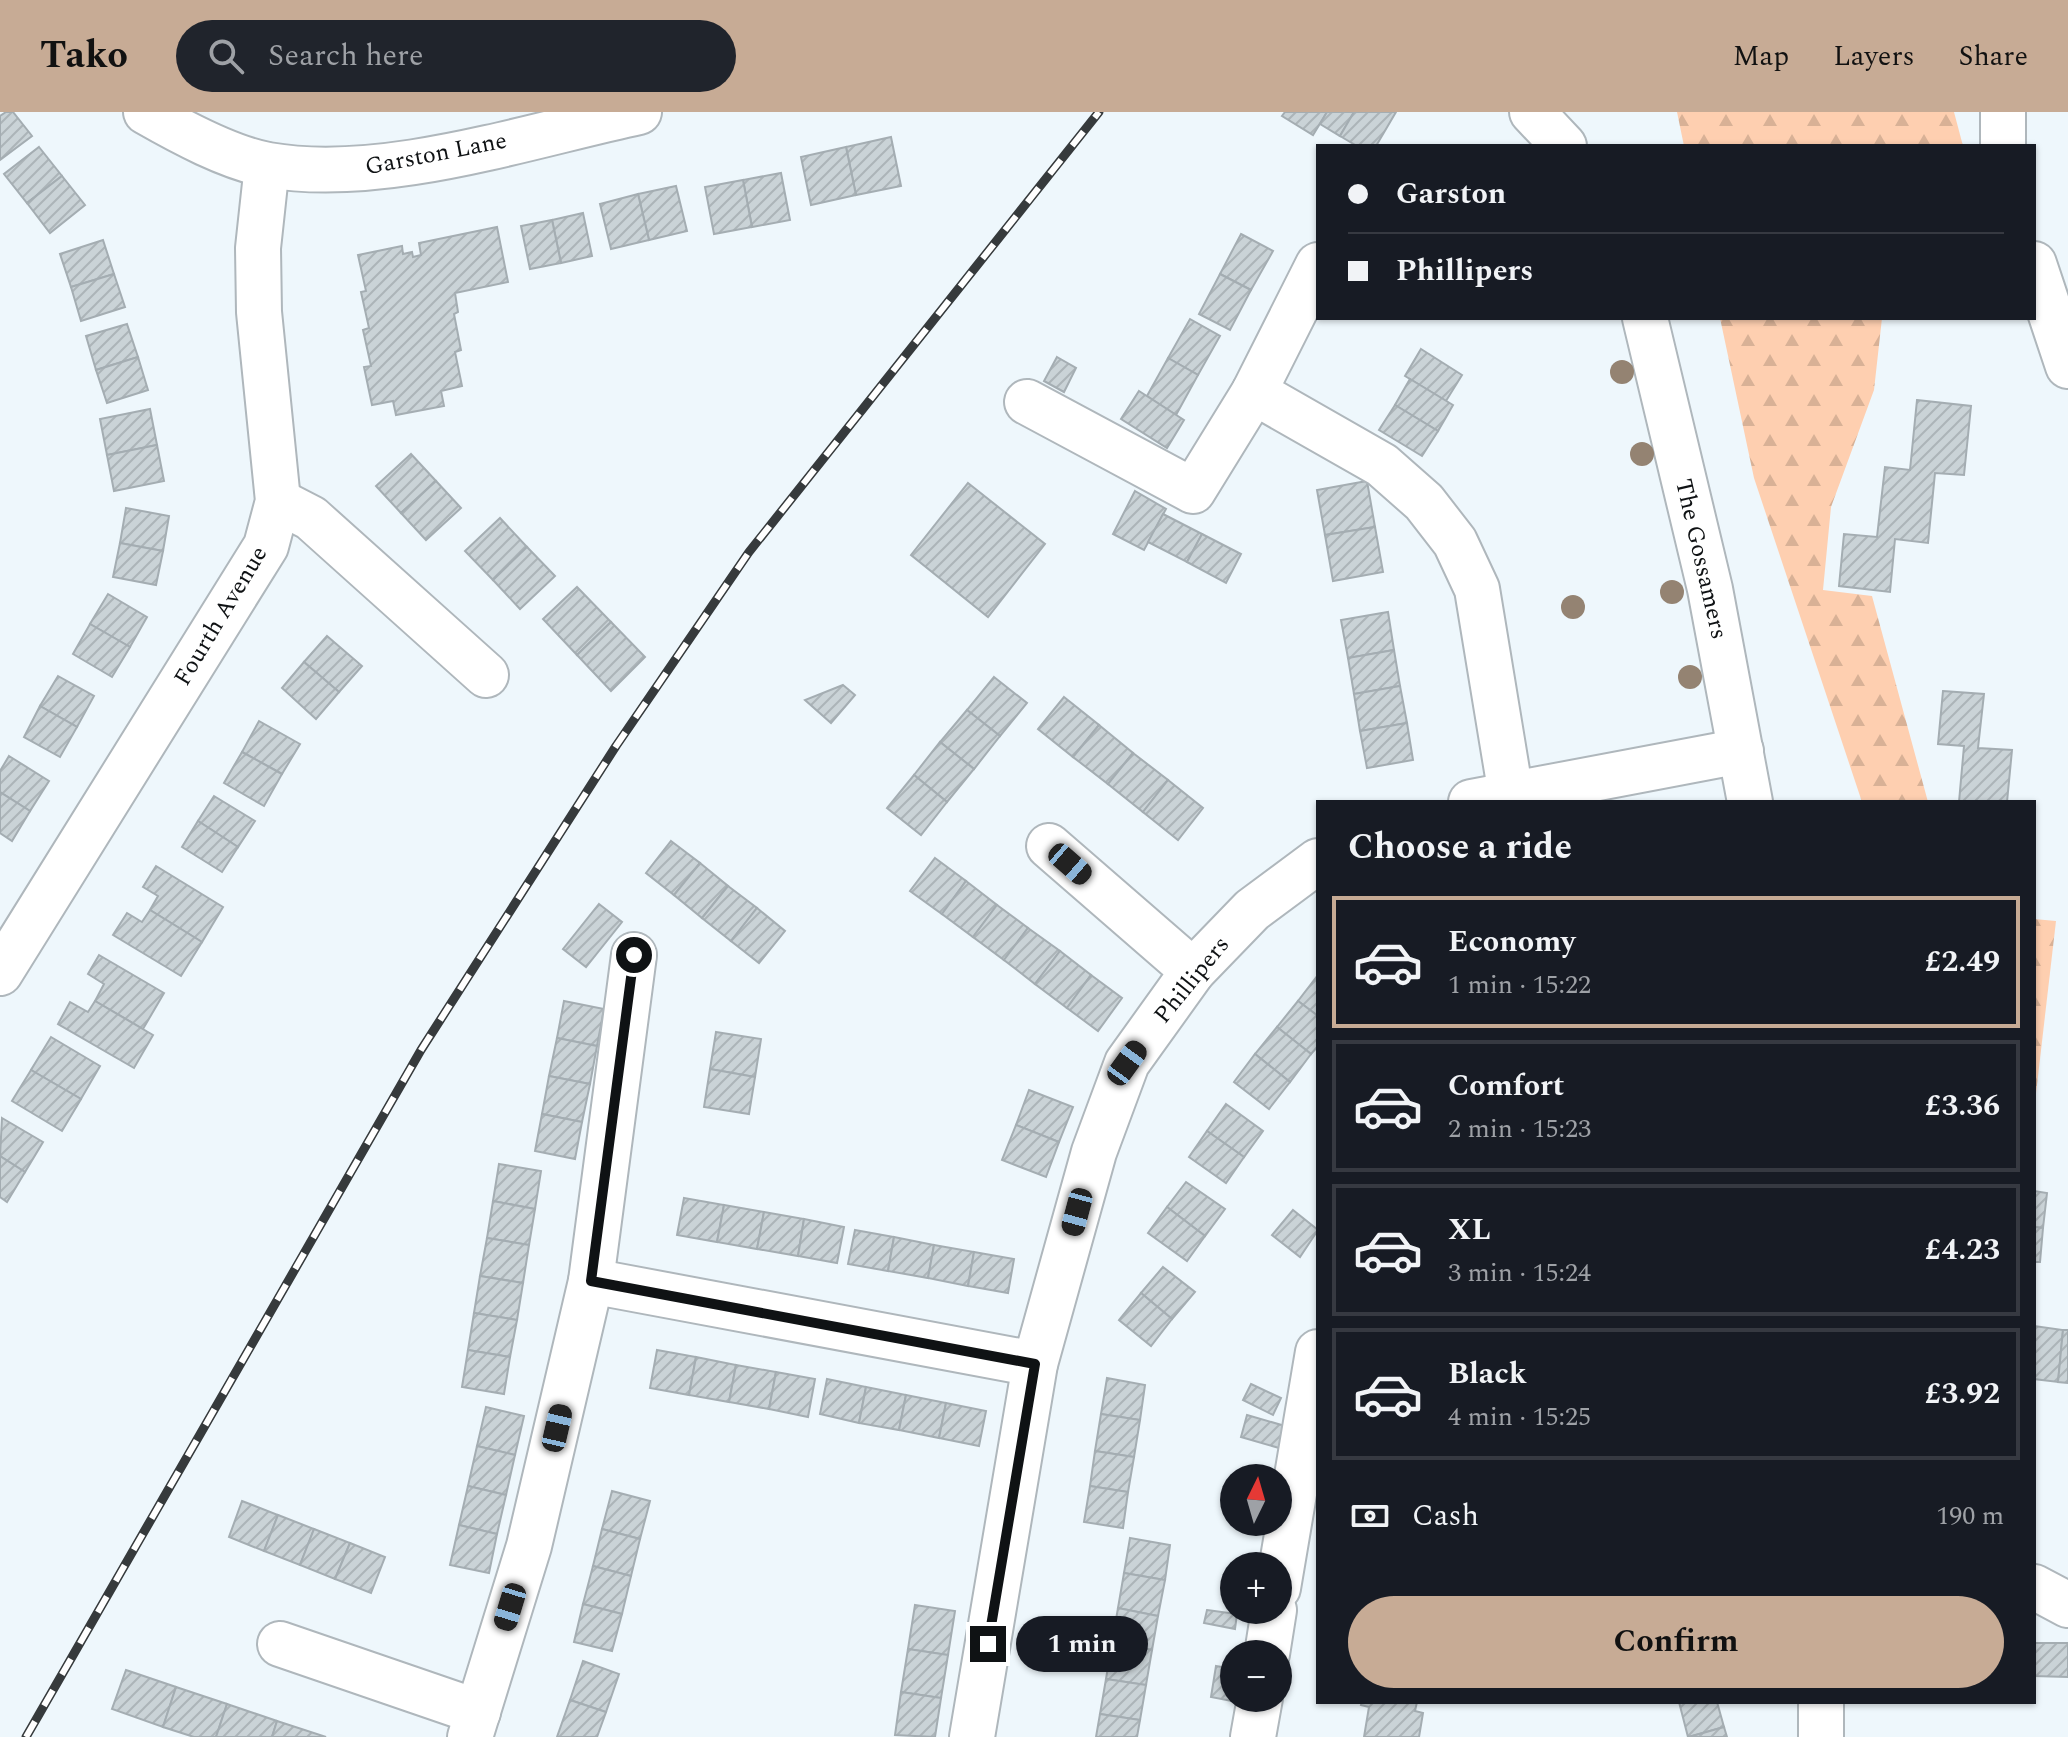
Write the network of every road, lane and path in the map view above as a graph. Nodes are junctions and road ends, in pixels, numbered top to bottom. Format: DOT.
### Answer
graph roads {
  1 [pos="146,112"];
  2 [pos="639,112"];
  3 [pos="1532,112"];
  4 [pos="2003,112"];
  5 [pos="558,121"];
  6 [pos="1562,144"];
  7 [pos="2003,144"];
  8 [pos="267,165"];
  9 [pos="1316,269"];
  10 [pos="2036,270"];
  11 [pos="1645,320"];
  12 [pos="2068,366"];
  13 [pos="1254,392"];
  14 [pos="1027,402"];
  15 [pos="278,501"];
  16 [pos="486,675"];
  17 [pos="1741,751"];
  18 [pos="1491,799"];
  19 [pos="1750,800"];
  20 [pos="1049,846"];
  21 [pos="1316,862"];
  22 [pos="634,955"];
  23 [pos="1193,971"];
  24 [pos="0,973"];
  25 [pos="591,1281"];
  26 [pos="1035,1364"];
  27 [pos="1316,1369"];
  28 [pos="1293,1566"];
  29 [pos="2036,1588"];
  30 [pos="2068,1605"];
  31 [pos="280,1644"];
  32 [pos="1821,1704"];
  33 [pos="1257,1712"];
  34 [pos="474,1725"];
  35 [pos="972,1737"];
  36 [pos="1253,1737"];
  37 [pos="1821,1737"];
  1 -- 8 [label="street, Garston Lane"];
  2 -- 5 [label="street, Garston Lane"];
  3 -- 6 [label="street"];
  4 -- 7 [label="street"];
  5 -- 8 [label="street, Garston Lane"];
  8 -- 15 [label="street, Fourth Avenue"];
  9 -- 13 [label="street"];
  10 -- 12 [label="street"];
  11 -- 17 [label="street, The Gossamers"];
  13 -- 14 [label="street"];
  13 -- 18 [label="street"];
  15 -- 16 [label="street"];
  15 -- 24 [label="street, Fourth Avenue"];
  17 -- 18 [label="street"];
  17 -- 19 [label="street, The Gossamers"];
  20 -- 23 [label="street"];
  21 -- 23 [label="street, Phillipers"];
  22 -- 25 [label="street"];
  23 -- 26 [label="street, Phillipers"];
  25 -- 26 [label="street"];
  25 -- 34 [label="street"];
  26 -- 35 [label="street, Phillipers"];
  27 -- 28 [label="street"];
  29 -- 30 [label="street"];
  31 -- 34 [label="street"];
  32 -- 37 [label="street"];
  33 -- 36 [label="street"];
}
